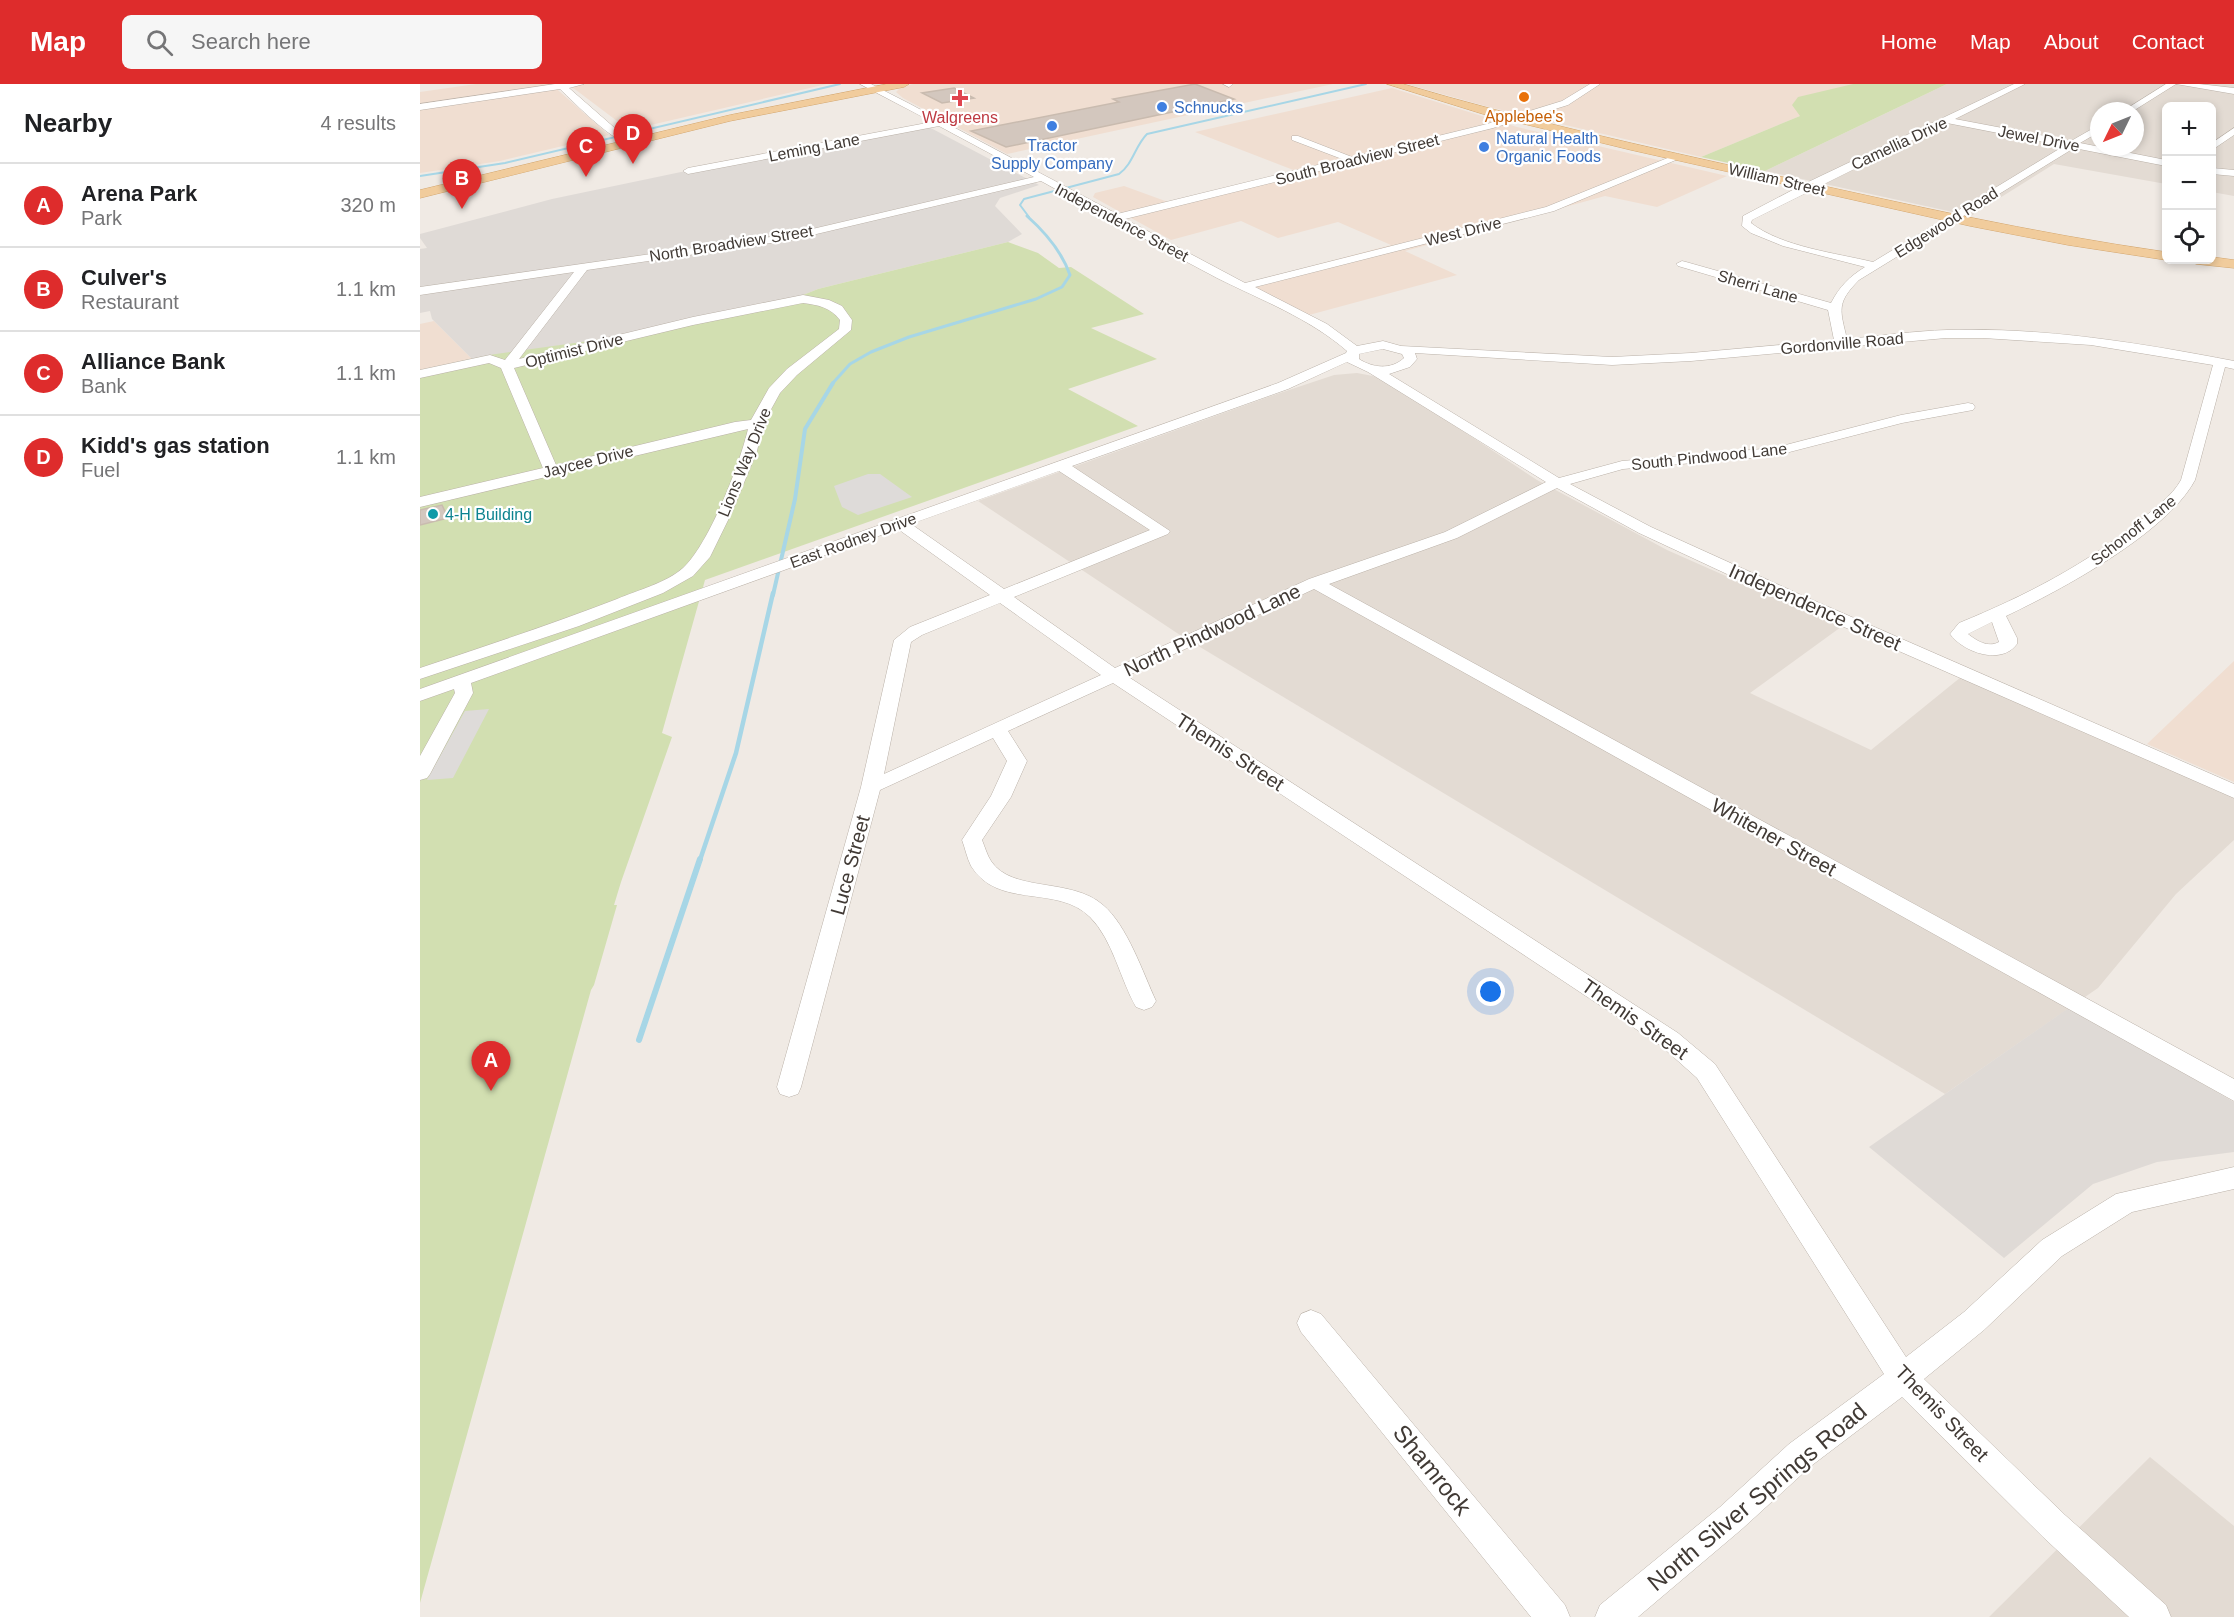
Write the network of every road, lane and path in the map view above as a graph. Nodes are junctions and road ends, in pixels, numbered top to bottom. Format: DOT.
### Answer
graph roads {
  1 [pos="580,84"];
  2 [pos="854,84"];
  3 [pos="906,84"];
  4 [pos="1596,84"];
  5 [pos="2021,84"];
  6 [pos="2172,84"];
  7 [pos="2180,84"];
  8 [pos="560,85"];
  9 [pos="1395,85"];
  10 [pos="873,86"];
  11 [pos="2234,91"];
  12 [pos="831,96"];
  13 [pos="895,100"];
  14 [pos="2142,102"];
  15 [pos="420,107"];
  16 [pos="1487,112"];
  17 [pos="1538,112"];
  18 [pos="1513,119"];
  19 [pos="1947,120"];
  20 [pos="939,123"];
  21 [pos="1545,127"];
  22 [pos="2234,130"];
  23 [pos="2090,133"];
  24 [pos="622,138"];
  25 [pos="1296,138"];
  26 [pos="2216,143"];
  27 [pos="2071,145"];
  28 [pos="1678,157"];
  29 [pos="1352,160"];
  30 [pos="2162,162"];
  31 [pos="688,171"];
  32 [pos="2216,171"];
  33 [pos="2234,173"];
  34 [pos="1044,180"];
  35 [pos="1808,186"];
  36 [pos="420,194"];
  37 [pos="1114,218"];
  38 [pos="1951,218"];
  39 [pos="2162,255"];
  40 [pos="2216,262"];
  41 [pos="1683,264"];
  42 [pos="2234,264"];
  43 [pos="1876,266"];
  44 [pos="582,269"];
  45 [pos="1242,287"];
  46 [pos="420,291"];
  47 [pos="803,299"];
  48 [pos="1834,308"];
  49 [pos="1318,324"];
  50 [pos="1841,343"];
  51 [pos="1386,346"];
  52 [pos="1403,349"];
  53 [pos="1448,352"];
  54 [pos="1353,354"];
  55 [pos="2227,364"];
  56 [pos="1404,365"];
  57 [pos="507,366"];
  58 [pos="1370,368"];
  59 [pos="420,374"];
  60 [pos="1286,385"];
  61 [pos="1411,391"];
  62 [pos="1968,407"];
  63 [pos="756,424"];
  64 [pos="1060,465"];
  65 [pos="551,470"];
  66 [pos="1556,483"];
  67 [pos="420,502"];
  68 [pos="899,523"];
  69 [pos="1315,583"];
  70 [pos="1000,597"];
  71 [pos="1997,614"];
  72 [pos="420,674"];
  73 [pos="1113,675"];
  74 [pos="462,681"];
  75 [pos="420,695"];
  76 [pos="998,730"];
  77 [pos="420,774"];
  78 [pos="871,787"];
  79 [pos="2234,792"];
  80 [pos="1144,1001"];
  81 [pos="789,1088"];
  82 [pos="2234,1090"];
  83 [pos="2234,1178"];
  84 [pos="1311,1323"];
  85 [pos="1903,1378"];
  86 [pos="1553,1617"];
  87 [pos="1612,1617"];
  88 [pos="2154,1617"];
  1 -- 8 [label="street"];
  2 -- 12 [label="main road"];
  3 -- 10 [label="main road"];
  3 -- 13 [label="main road"];
  4 -- 17 [label="street, South Broadview Street"];
  5 -- 19 [label="street, Camellia Drive"];
  6 -- 14 [label="street"];
  7 -- 11 [label="street"];
  8 -- 15 [label="street"];
  8 -- 24 [label="street"];
  9 -- 16 [label="main road, William Street"];
  10 -- 12 [label="main road"];
  10 -- 13 [label="street, Independence Street"];
  12 -- 13 [label="main road"];
  12 -- 24 [label="main road"];
  13 -- 20 [label="street, Independence Street"];
  16 -- 17 [label="main road"];
  16 -- 18 [label="main road, William Street"];
  17 -- 18 [label="street, South Broadview Street"];
  17 -- 21 [label="main road"];
  18 -- 21 [label="main road, William Street"];
  18 -- 29 [label="street, South Broadview Street"];
  19 -- 27 [label="street, Jewel Drive"];
  19 -- 35 [label="street, Camellia Drive"];
  20 -- 31 [label="street, Leming Lane"];
  20 -- 34 [label="street, Independence Street"];
  21 -- 28 [label="main road, William Street"];
  22 -- 26 [label="street"];
  23 -- 27 [label="street, Edgewood Road"];
  24 -- 36 [label="main road"];
  25 -- 29 [label="street"];
  27 -- 30 [label="street, Jewel Drive"];
  27 -- 38 [label="street, Edgewood Road"];
  28 -- 35 [label="main road, William Street"];
  28 -- 45 [label="street, West Drive"];
  29 -- 37 [label="street, South Broadview Street"];
  32 -- 33 [label="street"];
  34 -- 37 [label="street, Independence Street"];
  34 -- 44 [label="street, North Broadview Street"];
  35 -- 38 [label="main road, William Street"];
  35 -- 43 [label="street, Camellia Drive"];
  37 -- 45 [label="street, Independence Street"];
  38 -- 39 [label="main road, William Street"];
  38 -- 43 [label="street, Edgewood Road"];
  40 -- 42 [label="main road"];
  41 -- 48 [label="street, Sherri Lane"];
  43 -- 48 [label="street, Edgewood Road"];
  44 -- 46 [label="street, North Broadview Street"];
  44 -- 57 [label="street"];
  45 -- 49 [label="street, Independence Street"];
  47 -- 57 [label="street, Optimist Drive"];
  47 -- 63 [label="street, Lions Way Drive"];
  48 -- 50 [label="street"];
  49 -- 51 [label="street, Independence Street"];
  49 -- 54 [label="street, Independence Street"];
  50 -- 53 [label="street, Gordonville Road"];
  50 -- 55 [label="street, Gordonville Road"];
  51 -- 52 [label="street, Gordonville Road"];
  51 -- 54 [label="street, East Rodney Drive"];
  52 -- 53 [label="street, Gordonville Road"];
  52 -- 56 [label="street"];
  53 -- 56 [label="street, Gordonville Road"];
  54 -- 58 [label="street, Independence Street"];
  54 -- 60 [label="street, East Rodney Drive"];
  55 -- 71 [label="street, Schonoff Lane"];
  56 -- 58 [label="street, Gordonville Road"];
  56 -- 61 [label="street"];
  57 -- 59 [label="street, Optimist Drive"];
  57 -- 65 [label="street"];
  58 -- 60 [label="street, East Rodney Drive"];
  58 -- 61 [label="street, Independence Street"];
  60 -- 64 [label="street, East Rodney Drive"];
  61 -- 66 [label="street, Independence Street"];
  62 -- 66 [label="street, South Pindwood Lane"];
  63 -- 65 [label="street, Jaycee Drive"];
  63 -- 72 [label="street, Lions Way Drive"];
  64 -- 68 [label="street, East Rodney Drive"];
  64 -- 70 [label="street"];
  65 -- 67 [label="street, Jaycee Drive"];
  66 -- 69 [label="street, North Pindwood Lane"];
  66 -- 79 [label="street, Independence Street"];
  68 -- 70 [label="street, Themis Street"];
  68 -- 74 [label="street, East Rodney Drive"];
  69 -- 73 [label="street, North Pindwood Lane"];
  69 -- 82 [label="street, Whitener Street"];
  70 -- 73 [label="street, Themis Street"];
  70 -- 78 [label="street, Luce Street"];
  73 -- 76 [label="street, North Pindwood Lane"];
  73 -- 85 [label="street, Themis Street"];
  74 -- 75 [label="street, East Rodney Drive"];
  74 -- 77 [label="street"];
  76 -- 78 [label="street, North Pindwood Lane"];
  76 -- 80 [label="street"];
  78 -- 81 [label="street, Luce Street"];
  83 -- 85 [label="street, North Silver Springs Road"];
  84 -- 86 [label="street, Shamrock"];
  85 -- 87 [label="street, North Silver Springs Road"];
  85 -- 88 [label="street, Themis Street"];
}
